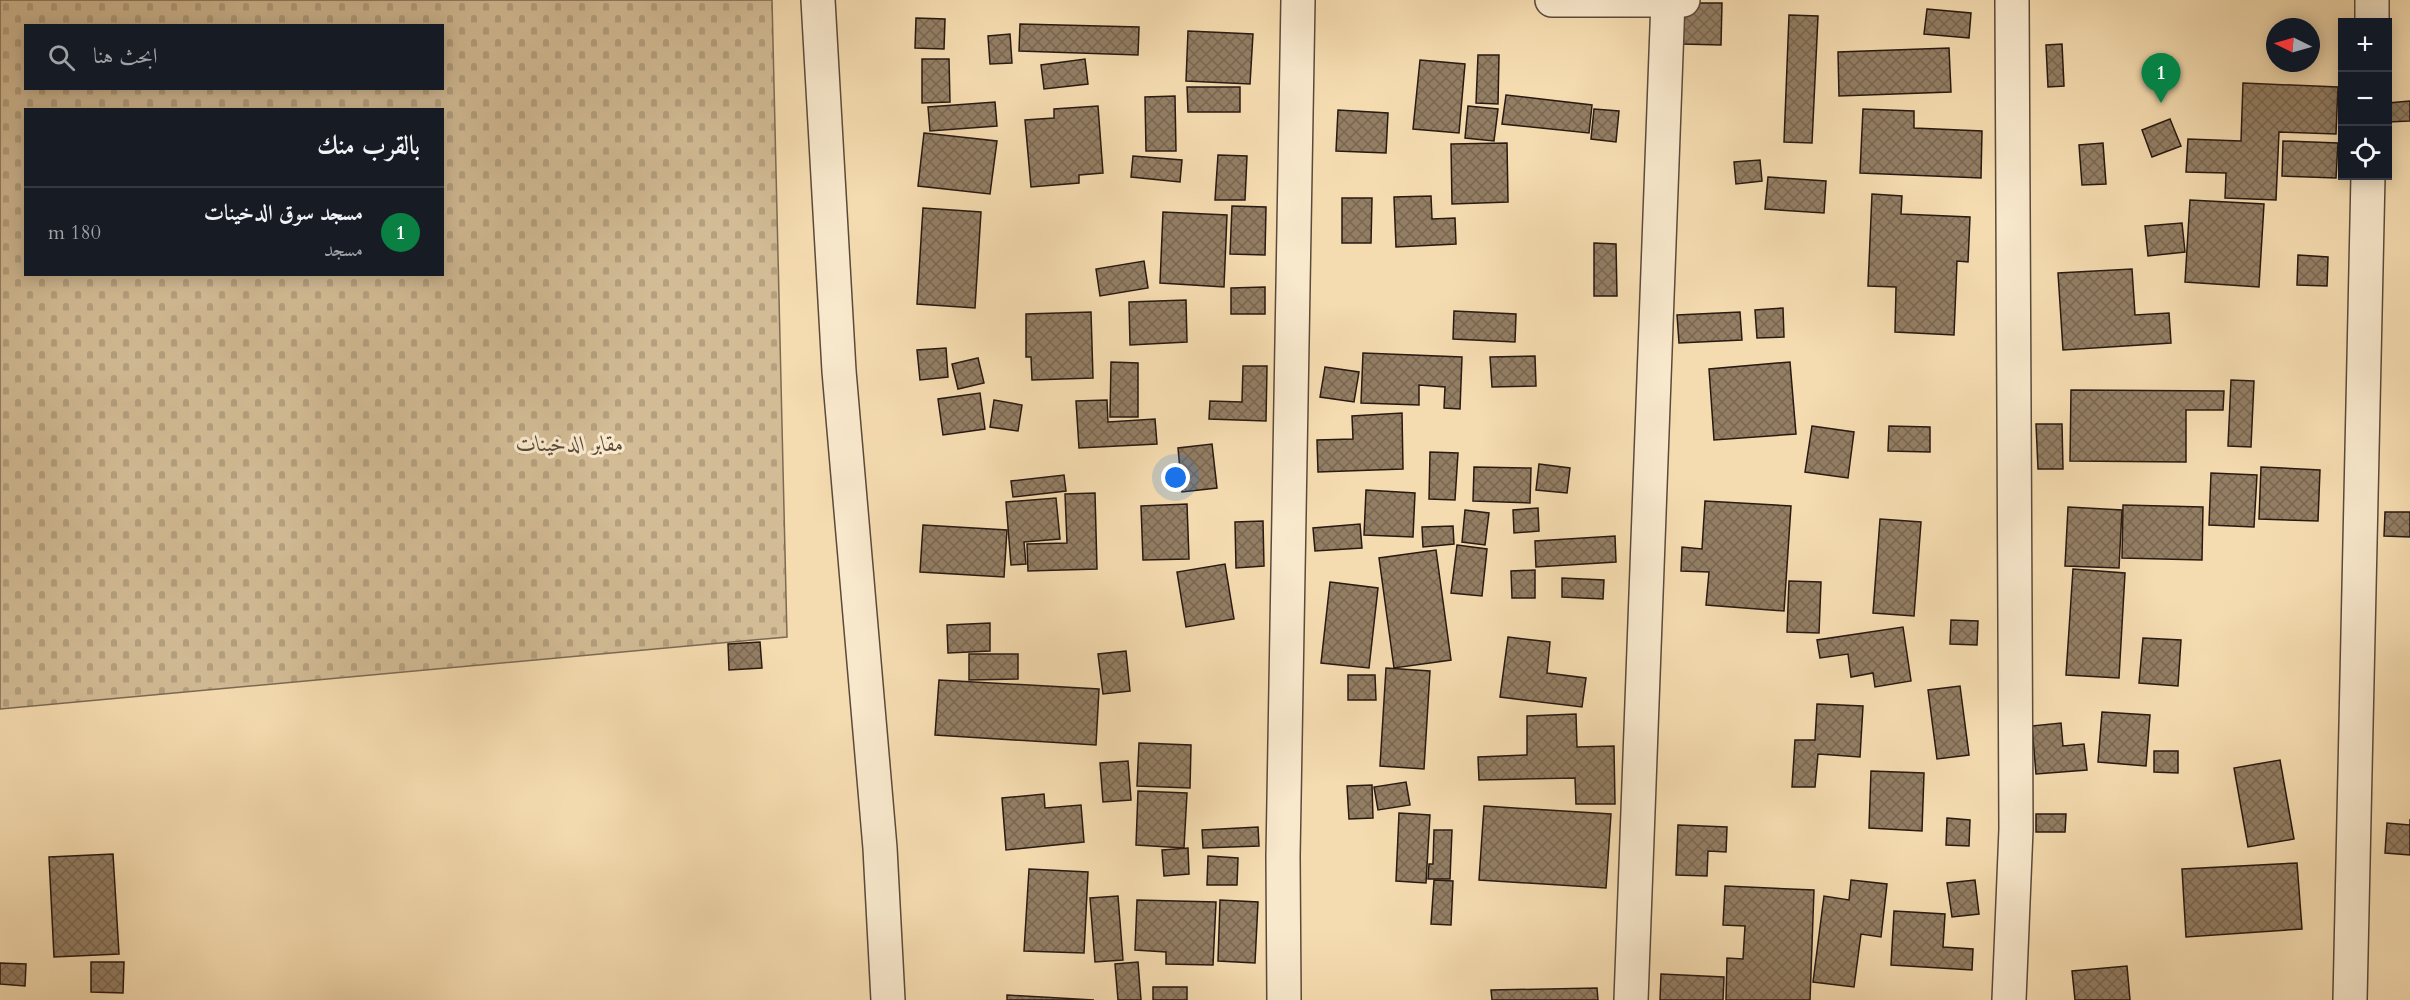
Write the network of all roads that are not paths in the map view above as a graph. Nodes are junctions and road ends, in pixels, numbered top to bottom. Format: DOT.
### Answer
graph roads {
  1 [pos="818,0"];
  2 [pos="1298,0"];
  3 [pos="1552,0"];
  4 [pos="1668,0"];
  5 [pos="1683,0"];
  6 [pos="2012,0"];
  7 [pos="2372,0"];
  8 [pos="2372,18"];
  9 [pos="2368,180"];
  10 [pos="888,1000"];
  11 [pos="1284,1000"];
  12 [pos="1631,1000"];
  13 [pos="2009,1000"];
  14 [pos="2350,1000"];
  1 -- 10 [label="street"];
  2 -- 11 [label="street"];
  3 -- 4 [label="street"];
  4 -- 5 [label="street"];
  4 -- 12 [label="street"];
  6 -- 13 [label="street"];
  7 -- 8 [label="street"];
  9 -- 14 [label="street"];
}
